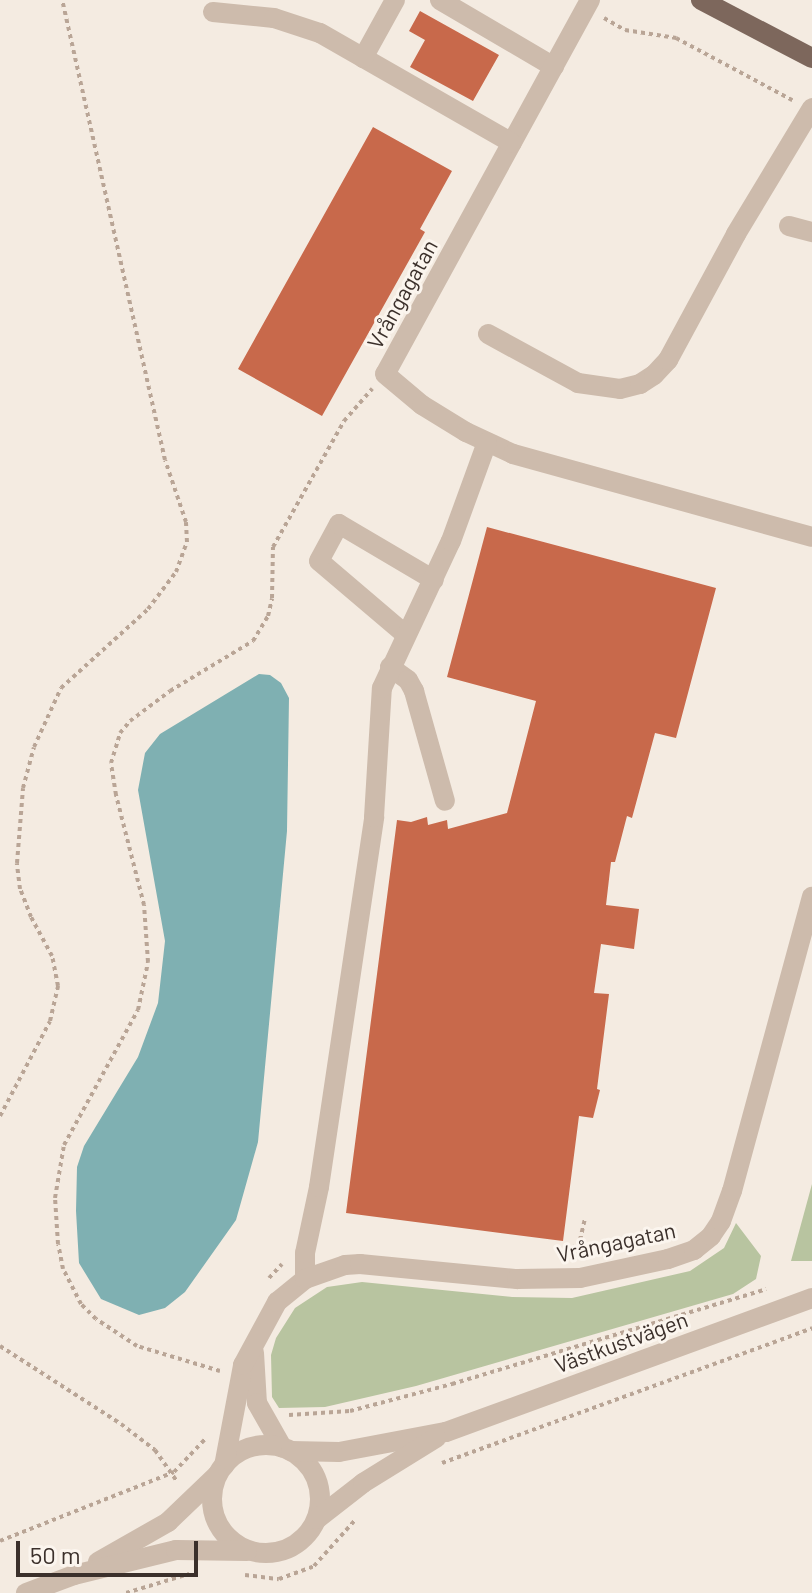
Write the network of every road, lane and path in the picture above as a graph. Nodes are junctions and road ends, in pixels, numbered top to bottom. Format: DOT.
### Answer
graph roads {
  1 [pos="62,0"];
  2 [pos="395,0"];
  3 [pos="440,0"];
  4 [pos="701,0"];
  5 [pos="588,4"];
  6 [pos="213,12"];
  7 [pos="363,58"];
  8 [pos="812,58"];
  9 [pos="554,67"];
  10 [pos="812,109"];
  11 [pos="512,143"];
  12 [pos="789,226"];
  13 [pos="812,232"];
  14 [pos="488,334"];
  15 [pos="385,374"];
  16 [pos="487,442"];
  17 [pos="812,537"];
  18 [pos="434,580"];
  19 [pos="406,635"];
  20 [pos="390,667"];
  21 [pos="445,801"];
  22 [pos="812,897"];
  23 [pos="0,1116"];
  24 [pos="305,1279"];
  25 [pos="767,1288"];
  26 [pos="812,1298"];
  27 [pos="812,1328"];
  28 [pos="255,1341"];
  29 [pos="0,1346"];
  30 [pos="222,1372"];
  31 [pos="264,1419"];
  32 [pos="230,1427"];
  33 [pos="446,1432"];
  34 [pos="287,1449"];
  35 [pos="431,1467"];
  36 [pos="221,1470"];
  37 [pos="174,1472"];
  38 [pos="187,1506"];
  39 [pos="362,1512"];
  40 [pos="317,1519"];
  41 [pos="0,1541"];
  42 [pos="203,1548"];
  43 [pos="250,1551"];
  44 [pos="230,1573"];
  45 [pos="74,1575"];
  46 [pos="26,1593"];
  47 [pos="126,1593"];
  1 -- 23 [label="path"];
  2 -- 7 [label="street"];
  3 -- 9 [label="street"];
  4 -- 8 [label="main road"];
  5 -- 9 [label="street, Vrångagatan"];
  5 -- 10 [label="path"];
  6 -- 7 [label="street"];
  7 -- 11 [label="street"];
  9 -- 11 [label="street, Vrångagatan"];
  10 -- 14 [label="street"];
  11 -- 15 [label="street, Vrångagatan"];
  12 -- 13 [label="street"];
  15 -- 16 [label="street, Vrångagatan"];
  15 -- 30 [label="path"];
  16 -- 17 [label="street, Vrångagatan"];
  16 -- 18 [label="street"];
  18 -- 19 [label="street"];
  18 -- 19 [label="street"];
  19 -- 20 [label="street"];
  20 -- 21 [label="street"];
  20 -- 24 [label="street"];
  22 -- 24 [label="street, Vrångagatan"];
  24 -- 28 [label="street, Vrångagatan"];
  25 -- 31 [label="path"];
  26 -- 33 [label="street, Västkustvägen"];
  27 -- 35 [label="path"];
  28 -- 31 [label="street, Vrångagatan"];
  28 -- 32 [label="street, Vrångagatan"];
  29 -- 37 [label="path"];
  31 -- 34 [label="street, Vrångagatan"];
  32 -- 36 [label="street, Vrångagatan"];
  32 -- 37 [label="path"];
  33 -- 34 [label="street, Västkustvägen"];
  33 -- 40 [label="street, Västkustvägen"];
  34 -- 36 [label="street, Västkustvägen"];
  34 -- 40 [label="street"];
  36 -- 38 [label="street, Västkustvägen"];
  36 -- 43 [label="street"];
  37 -- 38 [label="path"];
  37 -- 41 [label="path"];
  38 -- 45 [label="street, Västkustvägen"];
  39 -- 44 [label="path"];
  40 -- 43 [label="street, Västkustvägen"];
  42 -- 43 [label="street, Västkustvägen"];
  42 -- 45 [label="street, Västkustvägen"];
  42 -- 47 [label="path"];
  45 -- 46 [label="street, Västkustvägen"];
}
